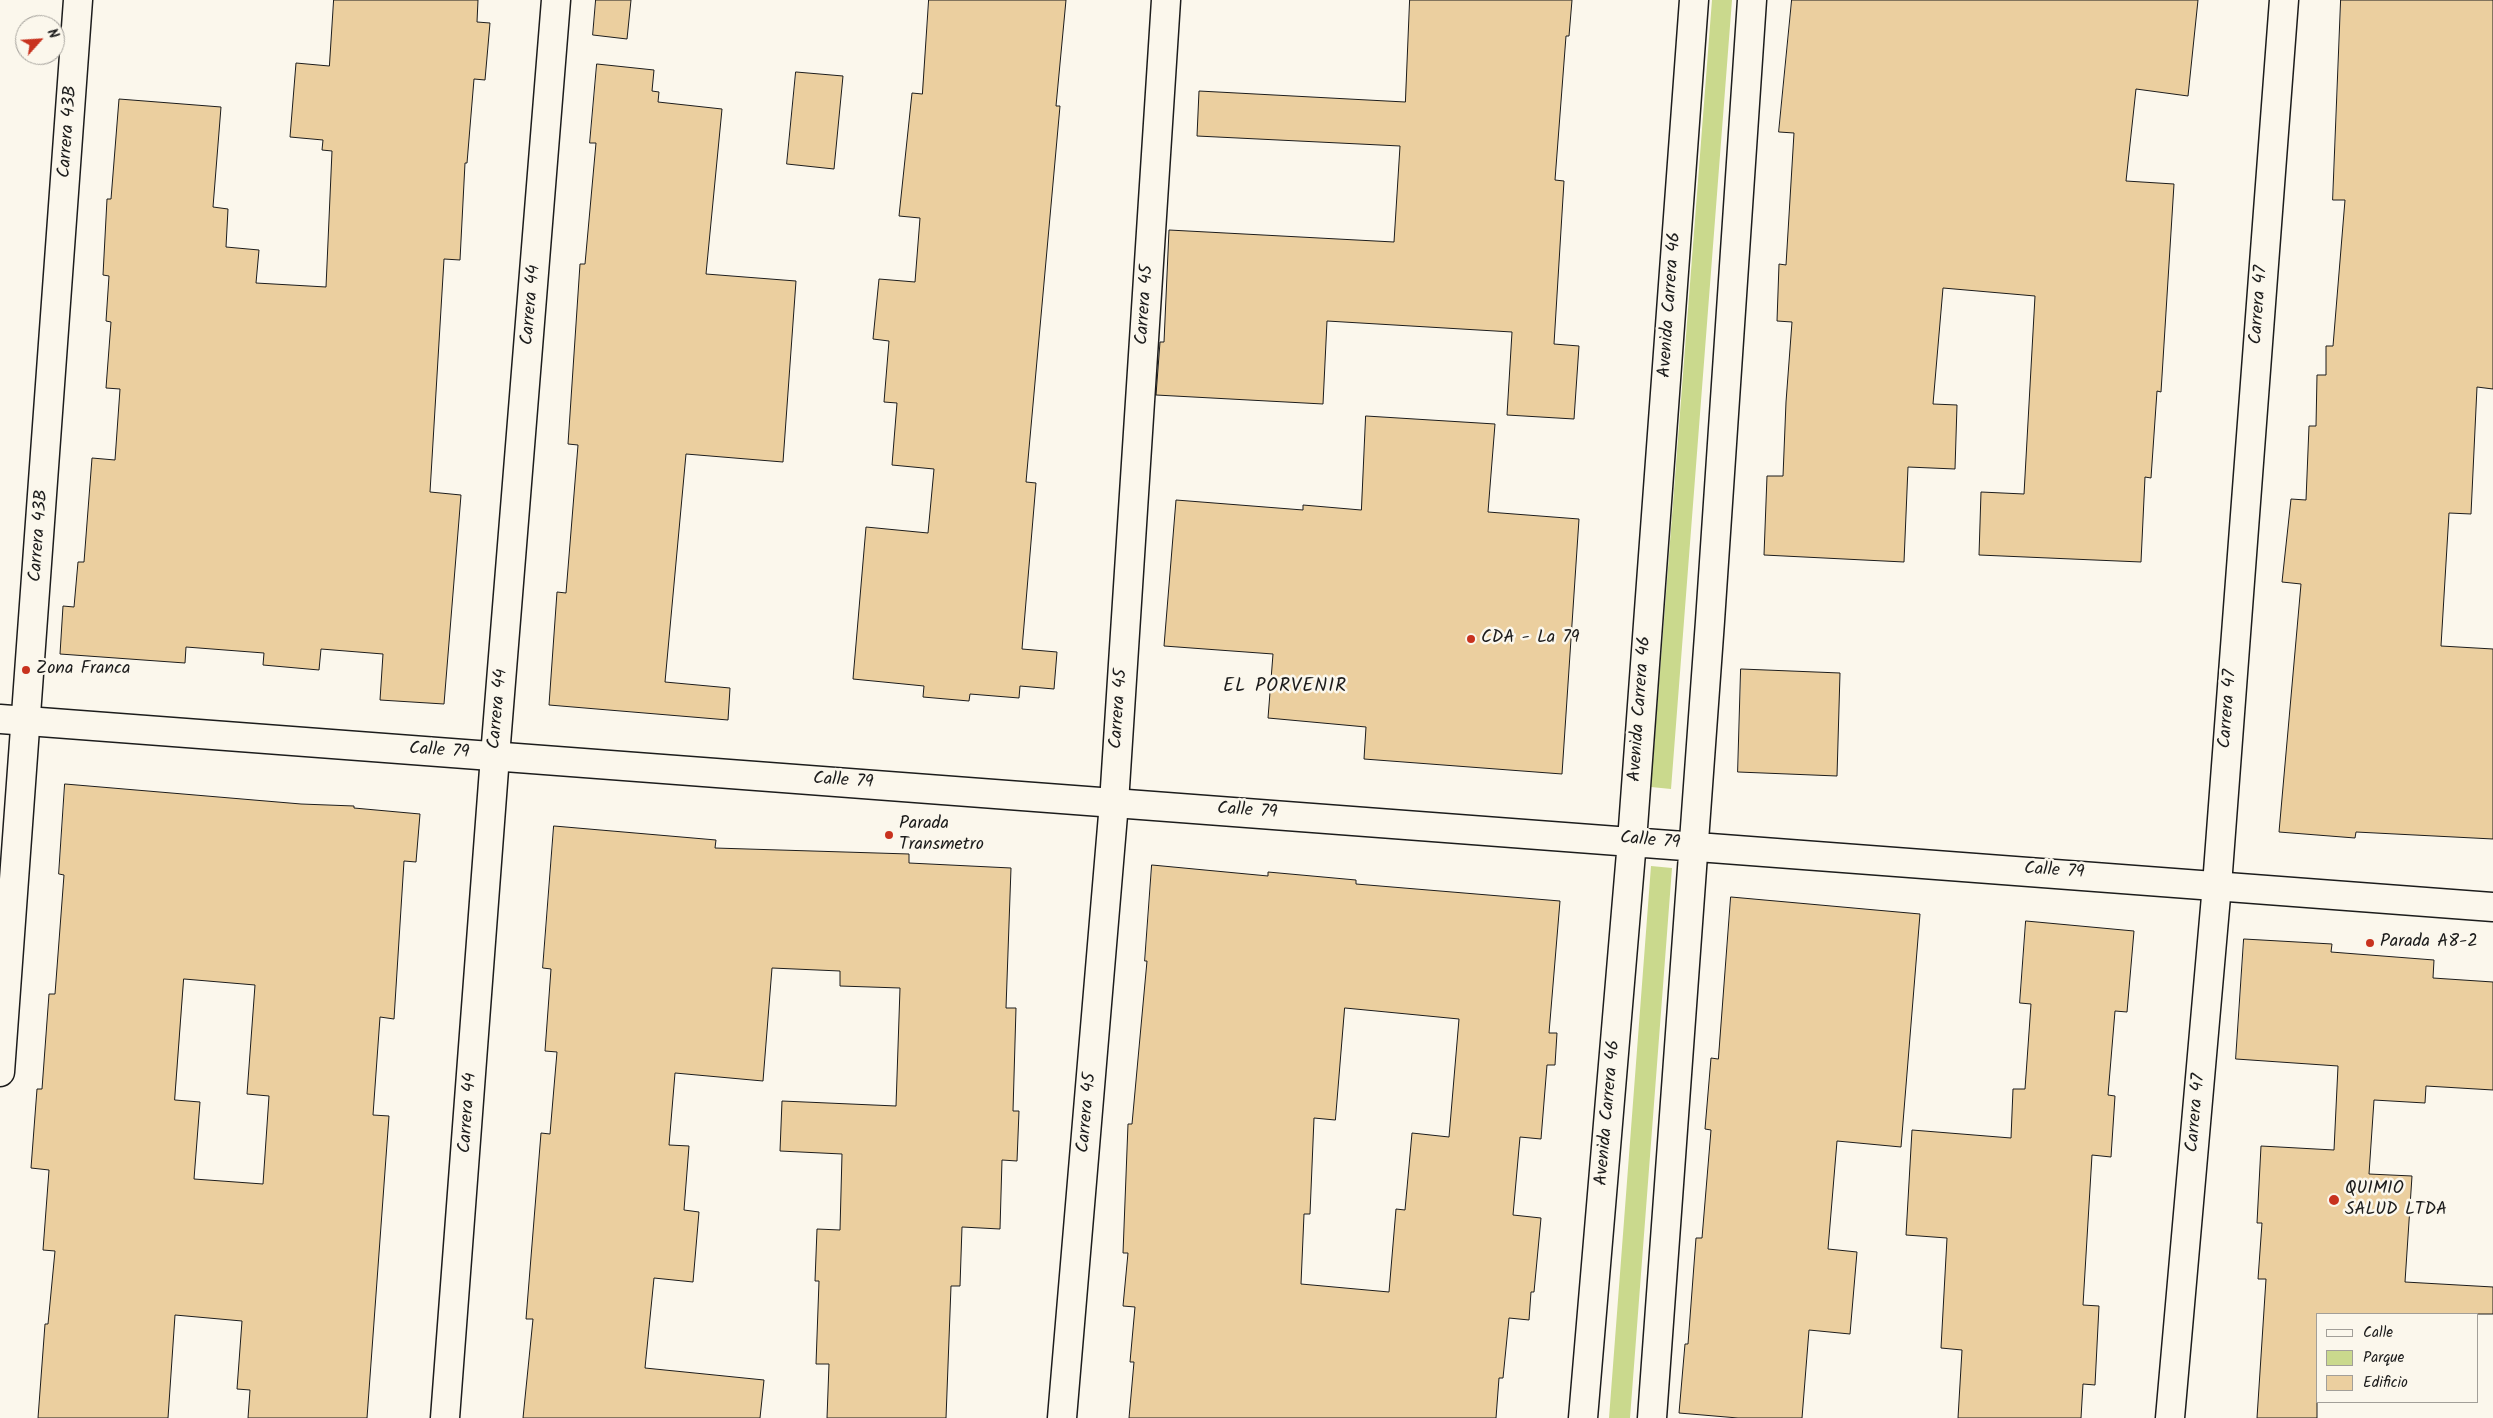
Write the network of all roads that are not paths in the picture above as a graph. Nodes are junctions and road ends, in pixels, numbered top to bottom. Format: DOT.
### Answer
graph roads {
  1 [pos="78,0"];
  2 [pos="556,0"];
  3 [pos="1166,0"];
  4 [pos="1694,0"];
  5 [pos="1752,0"];
  6 [pos="2284,0"];
  7 [pos="0,719"];
  8 [pos="27,721"];
  9 [pos="495,756"];
  10 [pos="1114,802"];
  11 [pos="1632,841"];
  12 [pos="1694,846"];
  13 [pos="2217,885"];
  14 [pos="2493,907"];
  15 [pos="0,1072"];
  16 [pos="445,1418"];
  17 [pos="1062,1418"];
  18 [pos="1583,1418"];
  19 [pos="1652,1418"];
  20 [pos="2170,1418"];
  1 -- 8 [label="main road, Carrera 43B"];
  2 -- 9 [label="main road, Carrera 44"];
  3 -- 10 [label="main road, Carrera 45"];
  4 -- 11 [label="main road, Avenida Carrera 46"];
  5 -- 12 [label="main road"];
  6 -- 13 [label="main road, Carrera 47"];
  7 -- 8 [label="main road, Calle 79"];
  8 -- 9 [label="main road, Calle 79"];
  8 -- 15 [label="main road, Carrera 43B"];
  9 -- 10 [label="main road, Calle 79"];
  9 -- 16 [label="main road, Carrera 44"];
  10 -- 11 [label="main road, Calle 79"];
  10 -- 17 [label="main road, Carrera 45"];
  11 -- 12 [label="main road, Calle 79"];
  11 -- 18 [label="main road, Avenida Carrera 46"];
  12 -- 13 [label="main road, Calle 79"];
  12 -- 19 [label="main road"];
  13 -- 14 [label="main road, Calle 79"];
  13 -- 20 [label="main road, Carrera 47"];
}
